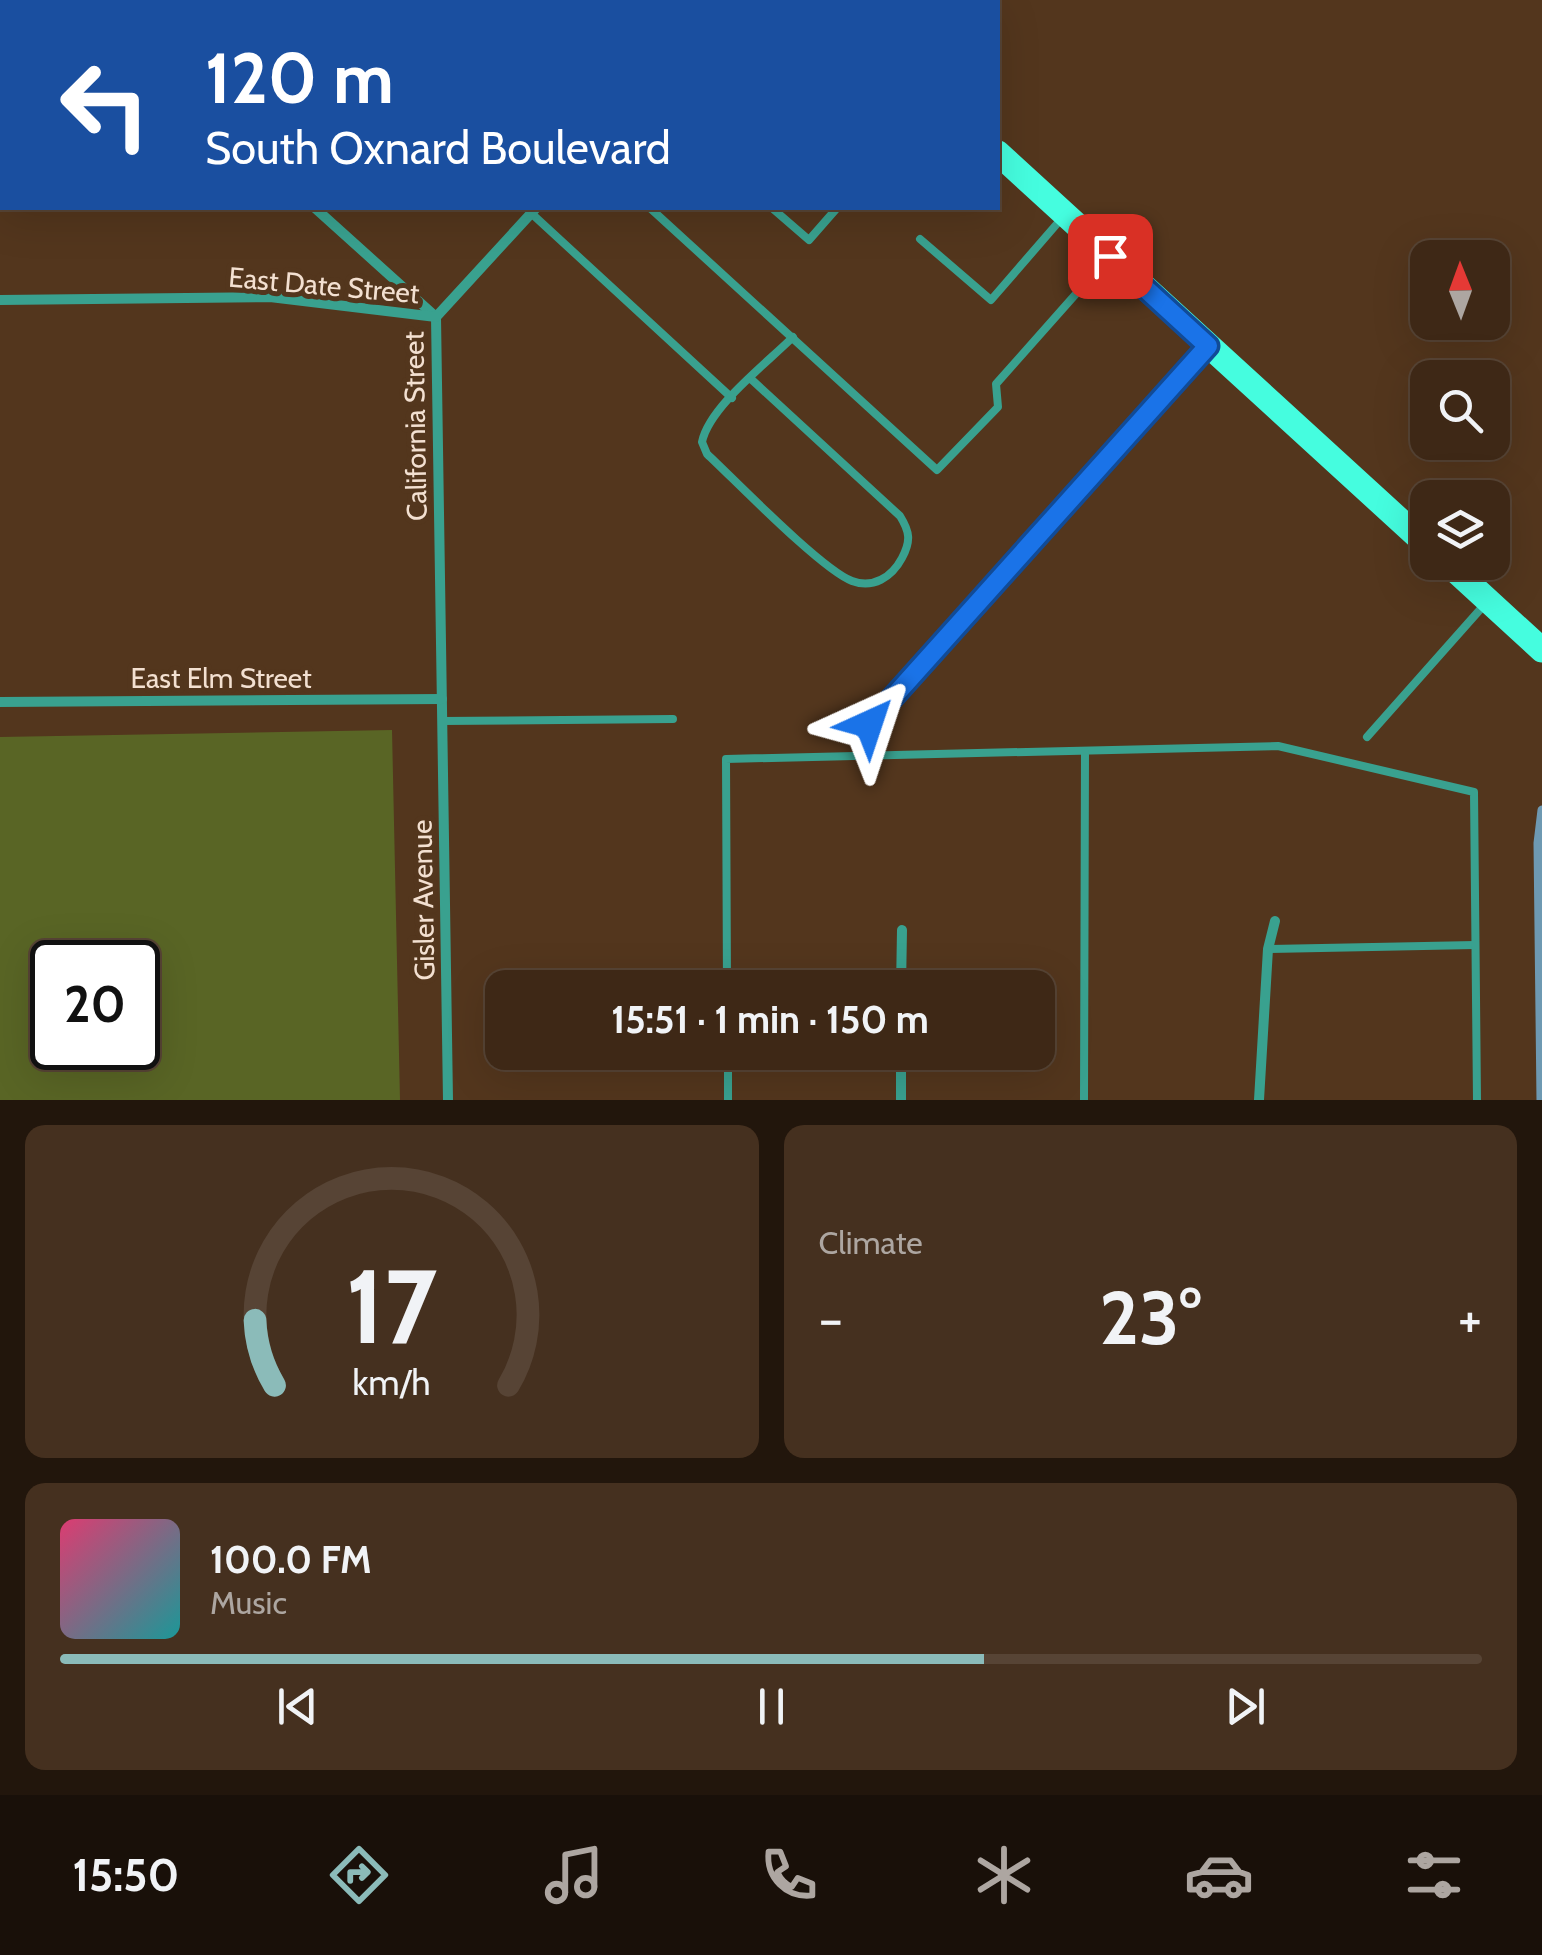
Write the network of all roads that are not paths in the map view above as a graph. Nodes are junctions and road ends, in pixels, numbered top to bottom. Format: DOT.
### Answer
graph roads {
  1 [pos="1000,155"];
  2 [pos="317,210"];
  3 [pos="534,210"];
  4 [pos="652,210"];
  5 [pos="774,210"];
  6 [pos="835,210"];
  7 [pos="1065,215"];
  8 [pos="920,240"];
  9 [pos="1110,256"];
  10 [pos="0,300"];
  11 [pos="436,317"];
  12 [pos="792,337"];
  13 [pos="1208,346"];
  14 [pos="751,378"];
  15 [pos="732,398"];
  16 [pos="1410,530"];
  17 [pos="1466,580"];
  18 [pos="1488,600"];
  19 [pos="1542,650"];
  20 [pos="442,698"];
  21 [pos="0,702"];
  22 [pos="673,719"];
  23 [pos="442,721"];
  24 [pos="869,724"];
  25 [pos="1368,737"];
  26 [pos="1084,752"];
  27 [pos="1274,921"];
  28 [pos="902,930"];
  29 [pos="1476,946"];
  30 [pos="1268,948"];
  31 [pos="727,970"];
  32 [pos="901,970"];
  33 [pos="728,1070"];
  34 [pos="901,1070"];
  35 [pos="448,1100"];
  36 [pos="728,1100"];
  37 [pos="900,1100"];
  38 [pos="1084,1100"];
  39 [pos="1258,1100"];
  40 [pos="1477,1100"];
  1 -- 7 [label="main road"];
  2 -- 11 [label="street, California Street"];
  3 -- 11 [label="street, East Date Street"];
  3 -- 15 [label="lane"];
  4 -- 12 [label="lane"];
  5 -- 6 [label="lane"];
  7 -- 8 [label="lane"];
  7 -- 9 [label="main road"];
  9 -- 12 [label="lane"];
  9 -- 13 [label="main road"];
  10 -- 11 [label="street, East Date Street"];
  11 -- 20 [label="street, California Street"];
  12 -- 14 [label="lane"];
  13 -- 16 [label="main road"];
  13 -- 24 [label="lane"];
  14 -- 15 [label="lane"];
  14 -- 15 [label="lane"];
  17 -- 18 [label="main road"];
  18 -- 19 [label="main road"];
  18 -- 25 [label="lane"];
  20 -- 21 [label="street, East Elm Street"];
  20 -- 23 [label="street, Gisler Avenue"];
  22 -- 23 [label="lane"];
  23 -- 35 [label="street, Gisler Avenue"];
  26 -- 29 [label="lane"];
  26 -- 31 [label="lane"];
  26 -- 38 [label="lane"];
  27 -- 30 [label="street"];
  28 -- 32 [label="street"];
  29 -- 30 [label="lane"];
  29 -- 40 [label="lane"];
  30 -- 39 [label="street"];
  33 -- 36 [label="lane"];
  34 -- 37 [label="street"];
}
